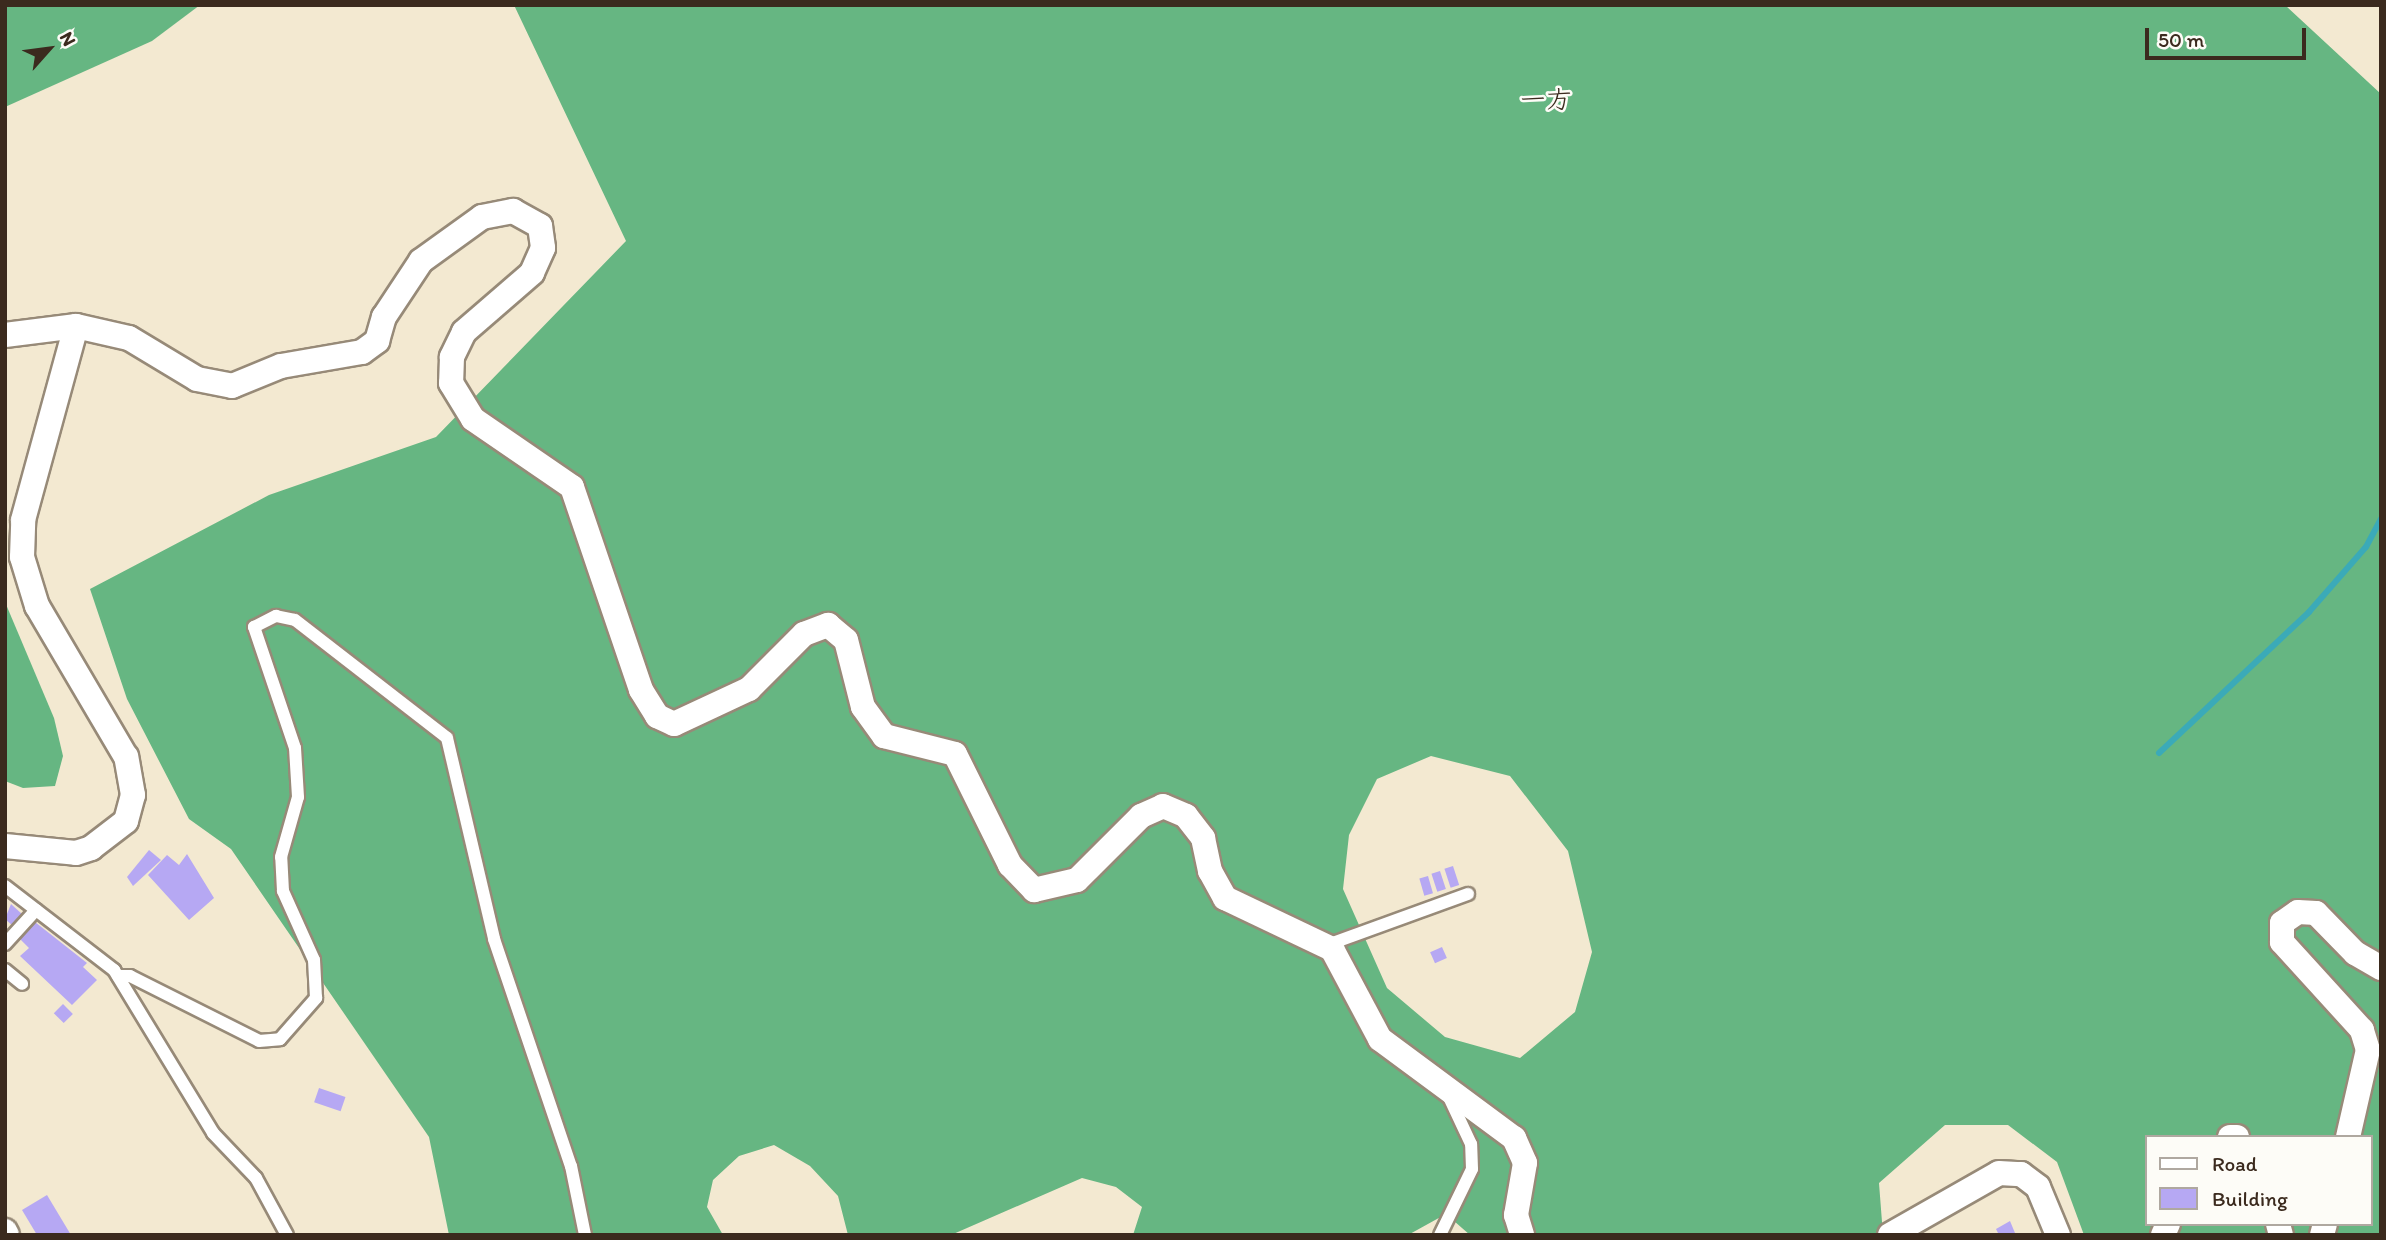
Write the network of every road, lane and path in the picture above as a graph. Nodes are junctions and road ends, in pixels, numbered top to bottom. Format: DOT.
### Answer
graph roads {
  1 [pos="76,326"];
  2 [pos="5,335"];
  3 [pos="5,846"];
  4 [pos="5,886"];
  5 [pos="1468,894"];
  6 [pos="36,910"];
  7 [pos="5,943"];
  8 [pos="1325,946"];
  9 [pos="2381,968"];
  10 [pos="5,970"];
  11 [pos="118,976"];
  12 [pos="22,984"];
  13 [pos="1447,1091"];
  14 [pos="2348,1135"];
  15 [pos="287,1235"];
  16 [pos="585,1235"];
  17 [pos="1440,1235"];
  18 [pos="1522,1235"];
  19 [pos="1890,1235"];
  20 [pos="2058,1235"];
  1 -- 2 [label="street"];
  1 -- 3 [label="street"];
  1 -- 8 [label="street"];
  4 -- 6 [label="lane"];
  5 -- 8 [label="lane"];
  6 -- 7 [label="lane"];
  6 -- 11 [label="lane"];
  8 -- 13 [label="street"];
  9 -- 14 [label="street"];
  10 -- 12 [label="lane"];
  11 -- 15 [label="lane"];
  11 -- 16 [label="lane"];
  13 -- 17 [label="lane"];
  13 -- 18 [label="street"];
  19 -- 20 [label="street"];
}
